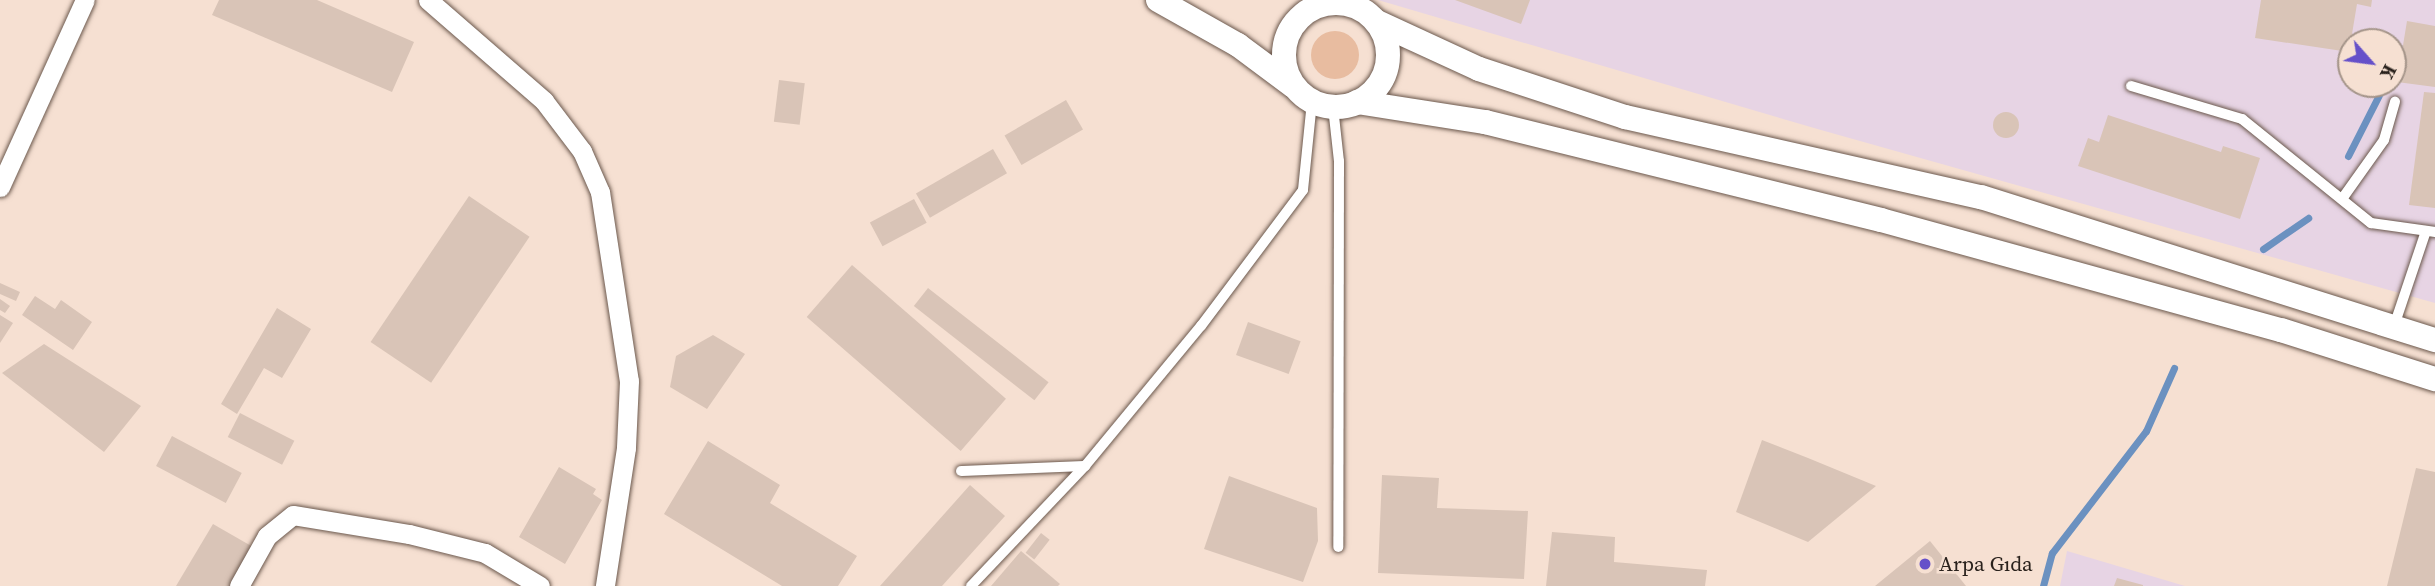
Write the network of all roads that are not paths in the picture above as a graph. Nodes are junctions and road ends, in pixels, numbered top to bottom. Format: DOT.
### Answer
graph roads {
  1 [pos="85,0"];
  2 [pos="428,0"];
  3 [pos="1158,0"];
  4 [pos="1338,1"];
  5 [pos="1377,22"];
  6 [pos="2131,86"];
  7 [pos="1324,100"];
  8 [pos="2395,102"];
  9 [pos="0,187"];
  10 [pos="2343,198"];
  11 [pos="2430,231"];
  12 [pos="2394,326"];
  13 [pos="2435,340"];
  14 [pos="2435,379"];
  15 [pos="1084,466"];
  16 [pos="961,471"];
  17 [pos="1338,547"];
  18 [pos="239,586"];
  19 [pos="540,586"];
  20 [pos="605,586"];
  21 [pos="971,586"];
  1 -- 9 [label="street"];
  2 -- 20 [label="street"];
  3 -- 7 [label="street"];
  4 -- 5 [label="street"];
  4 -- 7 [label="street"];
  5 -- 7 [label="street"];
  5 -- 12 [label="street"];
  6 -- 10 [label="lane"];
  7 -- 14 [label="street"];
  7 -- 15 [label="lane"];
  7 -- 17 [label="lane"];
  8 -- 10 [label="lane"];
  10 -- 11 [label="lane"];
  11 -- 12 [label="lane"];
  12 -- 13 [label="street"];
  15 -- 16 [label="lane"];
  15 -- 21 [label="lane"];
  18 -- 19 [label="street"];
}
